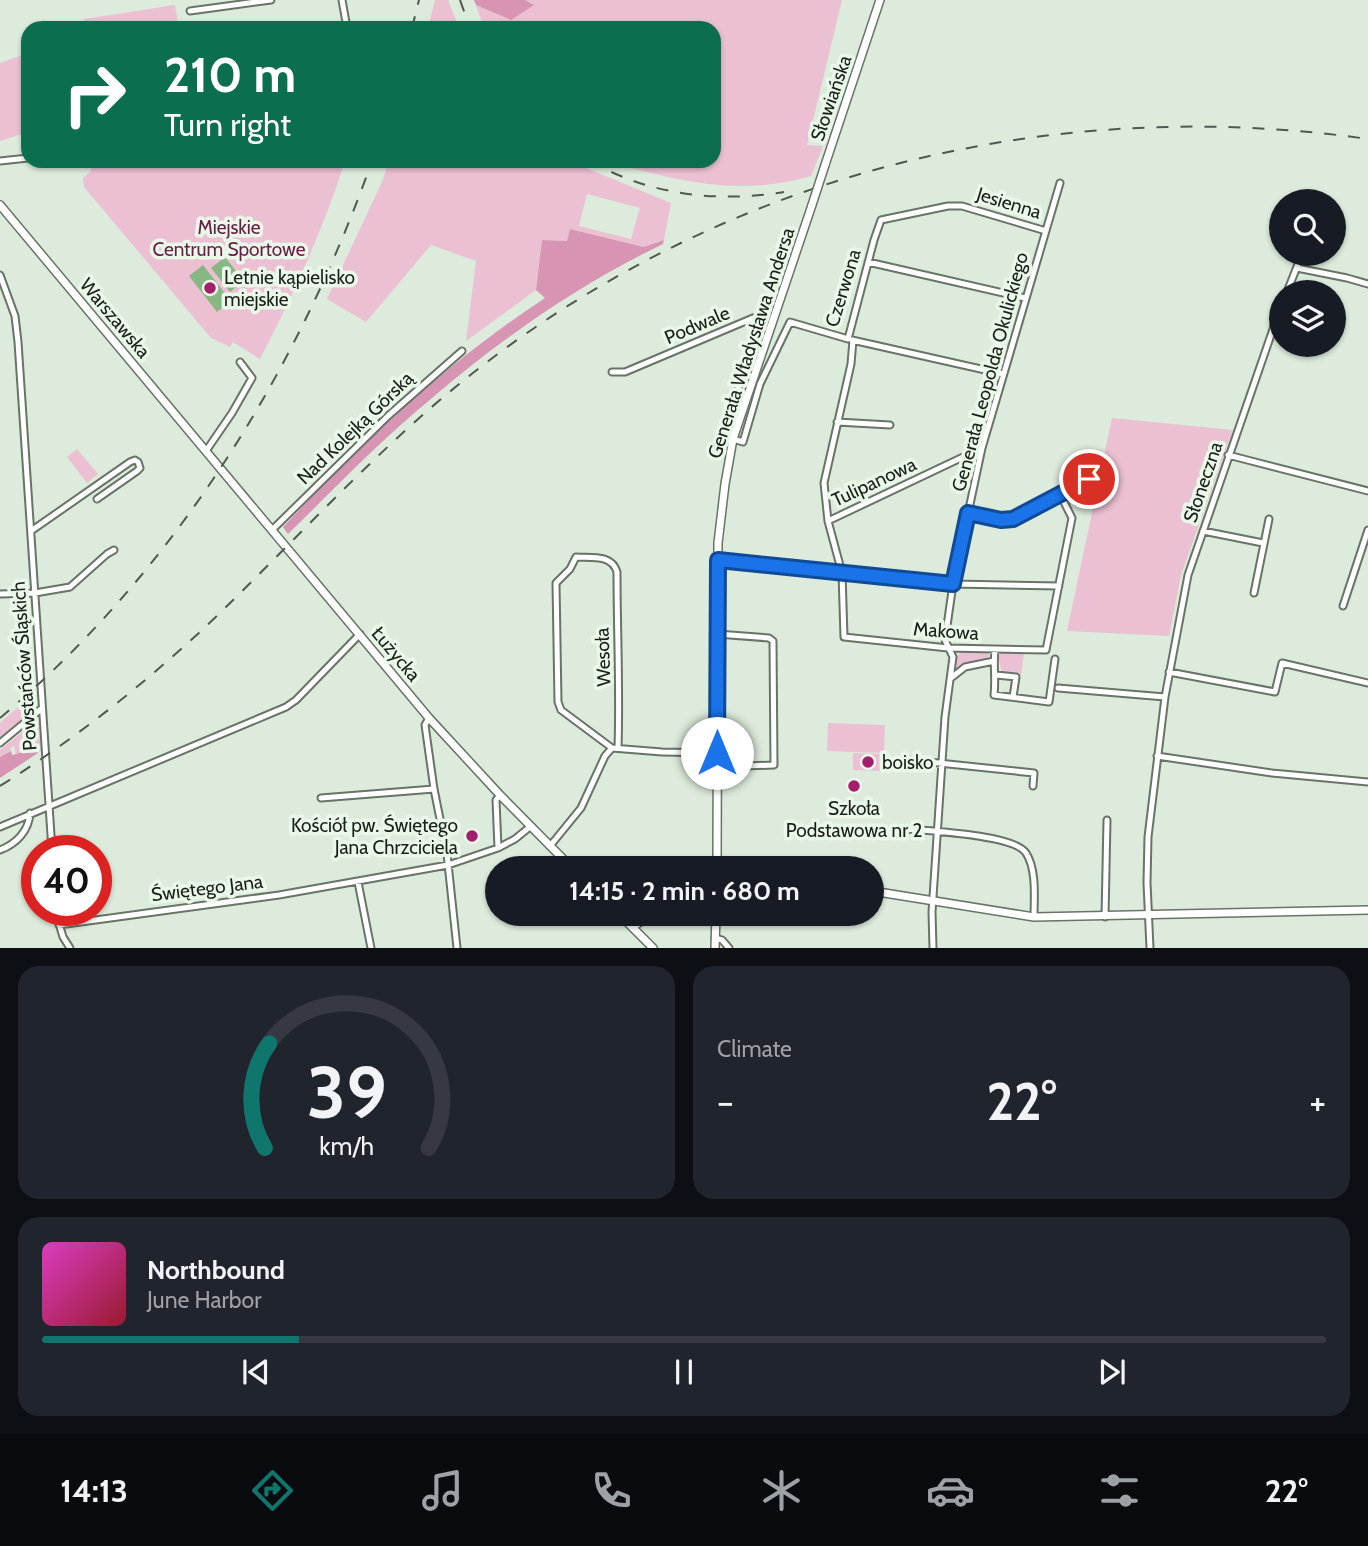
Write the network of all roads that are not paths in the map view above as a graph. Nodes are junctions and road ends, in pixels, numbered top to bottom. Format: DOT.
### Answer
graph roads {
  1 [pos="271,0"];
  2 [pos="342,0"];
  3 [pos="880,0"];
  4 [pos="223,3"];
  5 [pos="190,11"];
  6 [pos="346,21"];
  7 [pos="21,159"];
  8 [pos="0,161"];
  9 [pos="1060,183"];
  10 [pos="0,205"];
  11 [pos="811,205"];
  12 [pos="881,220"];
  13 [pos="1046,231"];
  14 [pos="868,262"];
  15 [pos="1297,268"];
  16 [pos="0,275"];
  17 [pos="1292,280"];
  18 [pos="1368,284"];
  19 [pos="1025,298"];
  20 [pos="851,340"];
  21 [pos="1269,340"];
  22 [pos="462,351"];
  23 [pos="240,362"];
  24 [pos="612,372"];
  25 [pos="1003,373"];
  26 [pos="838,422"];
  27 [pos="890,425"];
  28 [pos="733,439"];
  29 [pos="982,448"];
  30 [pos="206,450"];
  31 [pos="1228,455"];
  32 [pos="1089,479"];
  33 [pos="1368,491"];
  34 [pos="1060,494"];
  35 [pos="97,499"];
  36 [pos="968,513"];
  37 [pos="1269,519"];
  38 [pos="828,521"];
  39 [pos="272,530"];
  40 [pos="1368,530"];
  41 [pos="31,531"];
  42 [pos="1203,531"];
  43 [pos="1263,543"];
  44 [pos="114,550"];
  45 [pos="718,560"];
  46 [pos="842,573"];
  47 [pos="953,584"];
  48 [pos="1059,586"];
  49 [pos="35,593"];
  50 [pos="1254,593"];
  51 [pos="0,594"];
  52 [pos="1343,606"];
  53 [pos="360,634"];
  54 [pos="717,634"];
  55 [pos="844,637"];
  56 [pos="948,648"];
  57 [pos="995,650"];
  58 [pos="1055,659"];
  59 [pos="993,661"];
  60 [pos="1170,672"];
  61 [pos="996,675"];
  62 [pos="951,678"];
  63 [pos="1368,682"];
  64 [pos="1058,688"];
  65 [pos="1013,697"];
  66 [pos="1165,697"];
  67 [pos="41,709"];
  68 [pos="429,718"];
  69 [pos="0,743"];
  70 [pos="615,748"];
  71 [pos="717,753"];
  72 [pos="1157,757"];
  73 [pos="910,760"];
  74 [pos="942,762"];
  75 [pos="717,767"];
  76 [pos="1368,782"];
  77 [pos="1033,786"];
  78 [pos="434,789"];
  79 [pos="500,796"];
  80 [pos="321,798"];
  81 [pos="49,807"];
  82 [pos="30,813"];
  83 [pos="1107,820"];
  84 [pos="531,826"];
  85 [pos="0,827"];
  86 [pos="907,829"];
  87 [pos="937,832"];
  88 [pos="50,835"];
  89 [pos="550,846"];
  90 [pos="498,848"];
  91 [pos="0,850"];
  92 [pos="560,856"];
  93 [pos="717,856"];
  94 [pos="447,865"];
  95 [pos="358,882"];
  96 [pos="884,893"];
  97 [pos="933,902"];
  98 [pos="1368,910"];
  99 [pos="1148,915"];
  100 [pos="112,917"];
  101 [pos="1034,917"];
  102 [pos="1105,917"];
  103 [pos="60,926"];
  104 [pos="716,926"];
  105 [pos="633,927"];
  106 [pos="715,945"];
  107 [pos="70,947"];
  108 [pos="371,947"];
  109 [pos="457,947"];
  110 [pos="653,947"];
  111 [pos="729,947"];
  112 [pos="933,947"];
  113 [pos="1150,947"];
  1 -- 4 [label="street"];
  2 -- 6 [label="street"];
  3 -- 11 [label="street, Słowiańska, bridge"];
  4 -- 5 [label="street"];
  7 -- 8 [label="street"];
  9 -- 13 [label="street, Generała Leopolda Okulickiego"];
  10 -- 30 [label="street, Warszawska"];
  11 -- 28 [label="street, Generała Władysława Andersa"];
  12 -- 13 [label="street, Jesienna"];
  12 -- 14 [label="street, Czerwona"];
  13 -- 19 [label="street, Generała Leopolda Okulickiego"];
  14 -- 19 [label="street"];
  14 -- 20 [label="street, Czerwona"];
  15 -- 17 [label="street"];
  15 -- 18 [label="street"];
  16 -- 41 [label="street, Powstańców Śląskich"];
  19 -- 25 [label="street, Generała Leopolda Okulickiego"];
  20 -- 25 [label="street"];
  20 -- 26 [label="street"];
  20 -- 28 [label="street, Czerwona"];
  21 -- 31 [label="street, Słoneczna"];
  22 -- 39 [label="street, Nad Kolejką Górską"];
  23 -- 30 [label="street"];
  24 -- 28 [label="street, Podwale"];
  25 -- 29 [label="street, Generała Leopolda Okulickiego"];
  26 -- 27 [label="street"];
  26 -- 38 [label="street"];
  28 -- 45 [label="street, Generała Władysława Andersa"];
  29 -- 36 [label="street, Generała Leopolda Okulickiego"];
  29 -- 38 [label="street, Tulipanowa"];
  30 -- 39 [label="street, Łużycka"];
  31 -- 33 [label="street"];
  31 -- 42 [label="street, Słoneczna"];
  32 -- 34 [label="street"];
  34 -- 36 [label="street"];
  34 -- 48 [label="street"];
  35 -- 41 [label="street"];
  36 -- 47 [label="street, Generała Leopolda Okulickiego"];
  37 -- 43 [label="street"];
  38 -- 46 [label="street, Tulipanowa"];
  39 -- 53 [label="street, Łużycka"];
  40 -- 52 [label="street"];
  41 -- 49 [label="street, Powstańców Śląskich"];
  42 -- 43 [label="street"];
  42 -- 60 [label="street, Słoneczna"];
  43 -- 50 [label="street"];
  44 -- 49 [label="street"];
  45 -- 46 [label="street"];
  45 -- 54 [label="street, Generała Władysława Andersa"];
  46 -- 47 [label="street"];
  46 -- 55 [label="street, Tulipanowa"];
  47 -- 48 [label="street"];
  47 -- 56 [label="street, Generała Leopolda Okulickiego"];
  48 -- 57 [label="street, Makowa"];
  49 -- 51 [label="street"];
  49 -- 67 [label="street, Powstańców Śląskich"];
  53 -- 68 [label="street, Łużycka"];
  53 -- 81 [label="street"];
  54 -- 71 [label="street, Generała Władysława Andersa"];
  54 -- 75 [label="street"];
  55 -- 56 [label="street, Makowa"];
  56 -- 57 [label="street, Makowa"];
  56 -- 62 [label="street, Generała Leopolda Okulickiego"];
  57 -- 59 [label="street"];
  58 -- 65 [label="street"];
  59 -- 61 [label="street"];
  59 -- 62 [label="street"];
  60 -- 63 [label="street"];
  60 -- 66 [label="street, Słoneczna"];
  61 -- 65 [label="street"];
  61 -- 65 [label="street"];
  62 -- 74 [label="street, Generała Leopolda Okulickiego"];
  64 -- 66 [label="street"];
  66 -- 72 [label="street, Słoneczna"];
  67 -- 69 [label="street"];
  67 -- 81 [label="street, Powstańców Śląskich"];
  68 -- 78 [label="street"];
  68 -- 79 [label="street, Łużycka"];
  70 -- 70 [label="street, Wesoła"];
  70 -- 71 [label="street"];
  70 -- 89 [label="street"];
  71 -- 75 [label="street, Generała Władysława Andersa"];
  72 -- 76 [label="street"];
  72 -- 99 [label="street, Słoneczna"];
  73 -- 74 [label="street"];
  74 -- 77 [label="street"];
  74 -- 87 [label="street, Generała Leopolda Okulickiego"];
  75 -- 93 [label="street, Generała Władysława Andersa"];
  78 -- 80 [label="street"];
  78 -- 94 [label="street"];
  79 -- 84 [label="street, Łużycka"];
  79 -- 90 [label="street"];
  81 -- 82 [label="street"];
  81 -- 88 [label="street, Powstańców Śląskich"];
  82 -- 85 [label="street"];
  82 -- 91 [label="street"];
  83 -- 102 [label="street"];
  84 -- 89 [label="street, Łużycka"];
  84 -- 90 [label="street, Świętego Jana"];
  86 -- 87 [label="street"];
  87 -- 97 [label="street, Generała Leopolda Okulickiego"];
  87 -- 101 [label="street"];
  89 -- 92 [label="street, Łużycka"];
  90 -- 94 [label="street, Świętego Jana"];
  94 -- 95 [label="street, Świętego Jana"];
  94 -- 109 [label="street"];
  95 -- 100 [label="street, Świętego Jana"];
  95 -- 108 [label="street"];
  96 -- 97 [label="street"];
  97 -- 101 [label="street"];
  97 -- 112 [label="street, Generała Leopolda Okulickiego"];
  98 -- 99 [label="street"];
  99 -- 102 [label="street"];
  99 -- 113 [label="street, Słoneczna"];
  101 -- 102 [label="street"];
  103 -- 107 [label="street"];
  104 -- 106 [label="street"];
  105 -- 110 [label="street"];
  106 -- 111 [label="street"];
}
